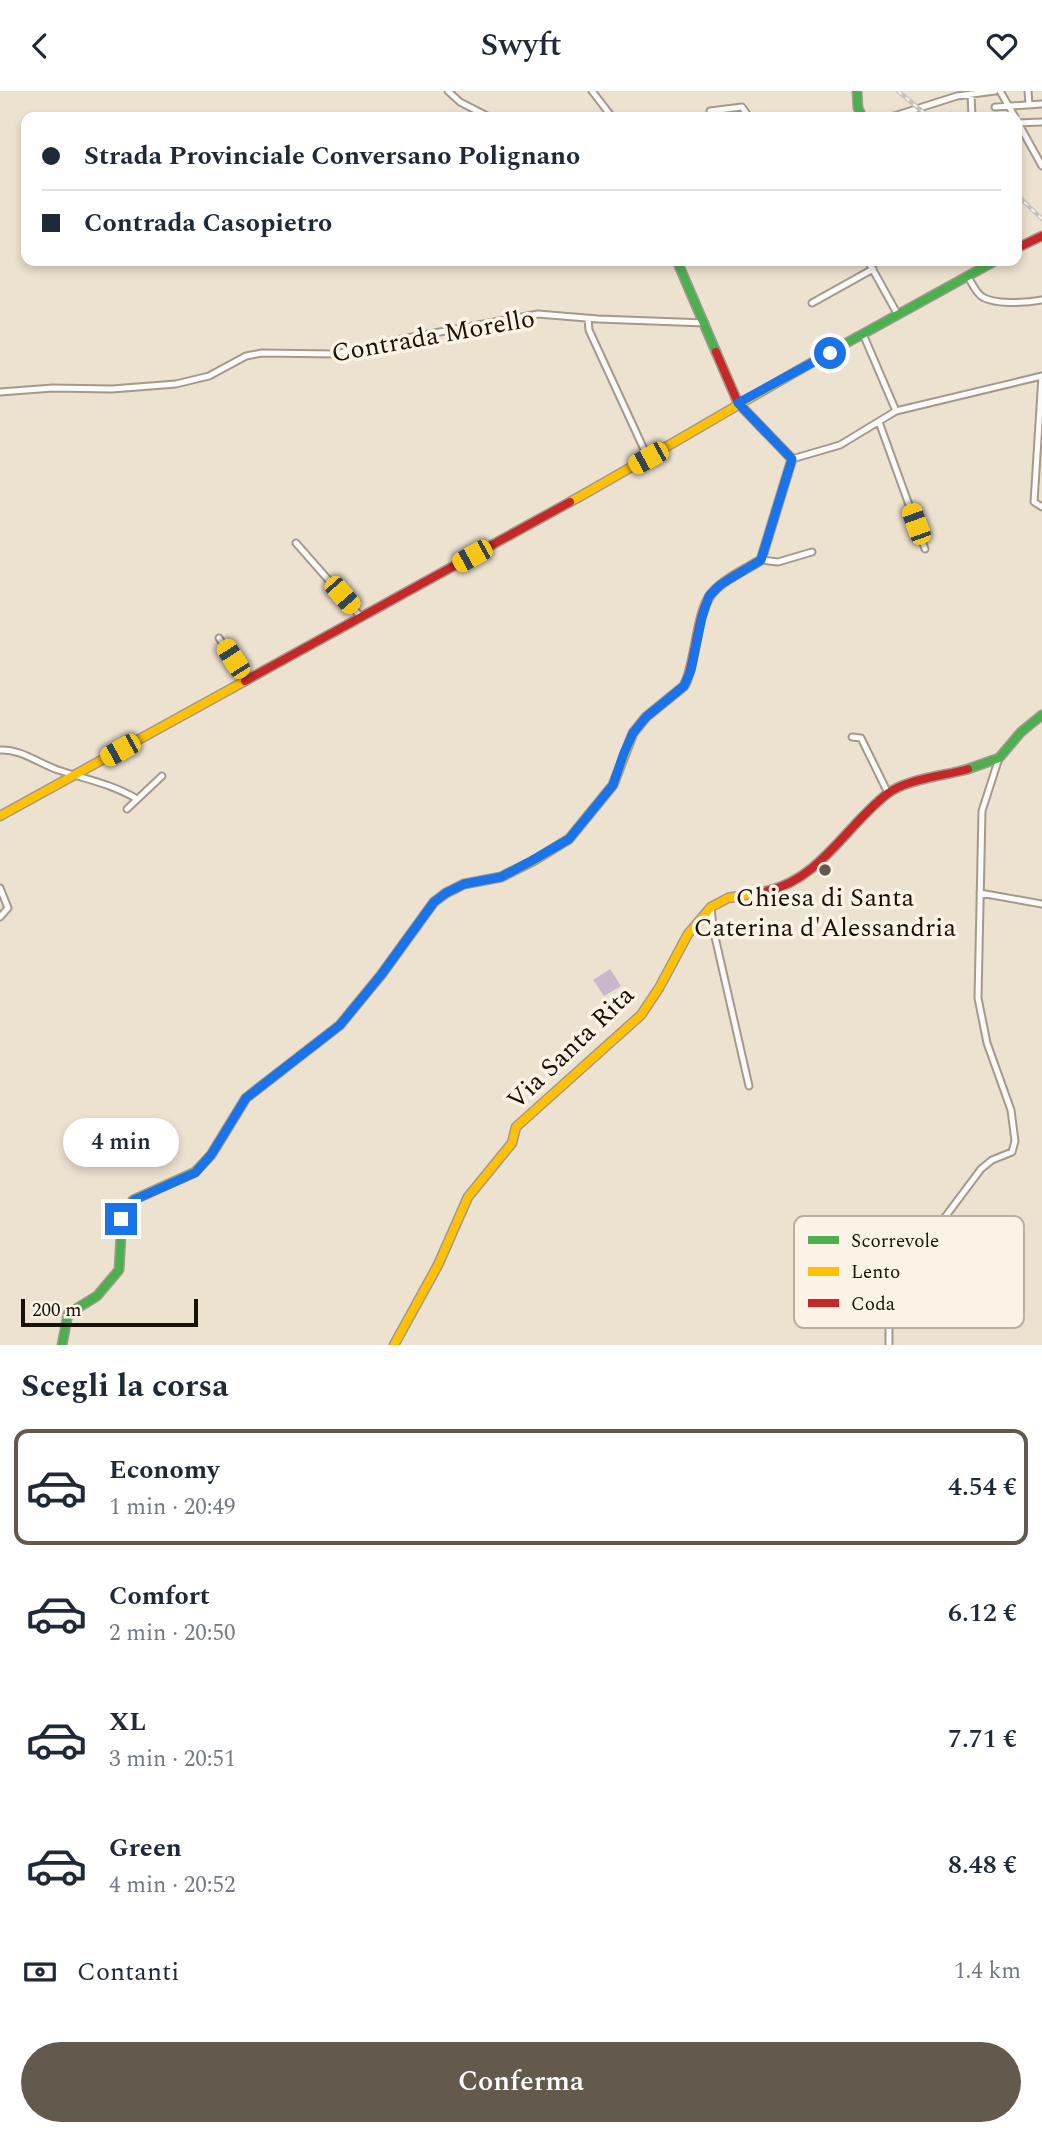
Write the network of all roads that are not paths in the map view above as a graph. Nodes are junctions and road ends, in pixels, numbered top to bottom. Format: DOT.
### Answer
graph roads {
  1 [pos="448,91"];
  2 [pos="592,91"];
  3 [pos="857,91"];
  4 [pos="997,91"];
  5 [pos="1028,91"];
  6 [pos="957,93"];
  7 [pos="971,94"];
  8 [pos="1042,104"];
  9 [pos="1029,105"];
  10 [pos="1009,106"];
  11 [pos="995,107"];
  12 [pos="710,111"];
  13 [pos="479,112"];
  14 [pos="608,112"];
  15 [pos="746,112"];
  16 [pos="860,112"];
  17 [pos="908,112"];
  18 [pos="972,112"];
  19 [pos="1012,112"];
  20 [pos="1022,121"];
  21 [pos="1042,122"];
  22 [pos="1022,130"];
  23 [pos="1042,166"];
  24 [pos="1040,239"];
  25 [pos="1022,245"];
  26 [pos="679,266"];
  27 [pos="872,266"];
  28 [pos="985,266"];
  29 [pos="981,268"];
  30 [pos="873,269"];
  31 [pos="968,277"];
  32 [pos="1042,300"];
  33 [pos="812,303"];
  34 [pos="898,315"];
  35 [pos="588,319"];
  36 [pos="705,323"];
  37 [pos="863,334"];
  38 [pos="1042,376"];
  39 [pos="0,392"];
  40 [pos="738,403"];
  41 [pos="896,411"];
  42 [pos="878,422"];
  43 [pos="1040,456"];
  44 [pos="648,458"];
  45 [pos="792,459"];
  46 [pos="1039,476"];
  47 [pos="1042,507"];
  48 [pos="296,543"];
  49 [pos="925,549"];
  50 [pos="812,552"];
  51 [pos="761,560"];
  52 [pos="361,617"];
  53 [pos="219,638"];
  54 [pos="247,681"];
  55 [pos="1042,715"];
  56 [pos="852,737"];
  57 [pos="0,750"];
  58 [pos="999,758"];
  59 [pos="75,775"];
  60 [pos="162,776"];
  61 [pos="888,793"];
  62 [pos="137,799"];
  63 [pos="127,809"];
  64 [pos="0,816"];
  65 [pos="0,888"];
  66 [pos="980,893"];
  67 [pos="1042,904"];
  68 [pos="711,907"];
  69 [pos="0,916"];
  70 [pos="749,1086"];
  71 [pos="946,1216"];
  72 [pos="62,1345"];
  73 [pos="394,1345"];
  1 -- 13 [label="street"];
  2 -- 14 [label="street"];
  3 -- 16 [label="street"];
  4 -- 7 [label="street"];
  4 -- 10 [label="street"];
  5 -- 9 [label="street"];
  6 -- 7 [label="street"];
  6 -- 17 [label="street"];
  7 -- 18 [label="street"];
  8 -- 9 [label="street"];
  9 -- 10 [label="street"];
  10 -- 11 [label="street"];
  10 -- 19 [label="street"];
  12 -- 15 [label="street"];
  20 -- 21 [label="street"];
  22 -- 23 [label="street"];
  24 -- 25 [label="street"];
  26 -- 36 [label="street"];
  27 -- 30 [label="street"];
  28 -- 29 [label="street"];
  29 -- 31 [label="street"];
  30 -- 33 [label="street"];
  30 -- 34 [label="street"];
  31 -- 32 [label="street"];
  31 -- 34 [label="street"];
  34 -- 37 [label="street"];
  35 -- 36 [label="street, Contrada Morello"];
  35 -- 39 [label="street, Contrada Morello"];
  35 -- 44 [label="street"];
  36 -- 40 [label="street"];
  37 -- 40 [label="street"];
  37 -- 41 [label="street"];
  38 -- 41 [label="street"];
  38 -- 43 [label="street"];
  40 -- 44 [label="street"];
  40 -- 45 [label="street"];
  41 -- 42 [label="street"];
  42 -- 45 [label="street"];
  42 -- 49 [label="street"];
  43 -- 46 [label="street"];
  44 -- 52 [label="street"];
  45 -- 51 [label="street"];
  46 -- 47 [label="street"];
  48 -- 52 [label="street"];
  50 -- 51 [label="street"];
  51 -- 72 [label="street"];
  52 -- 54 [label="street"];
  53 -- 54 [label="street"];
  54 -- 59 [label="street"];
  55 -- 58 [label="street"];
  56 -- 61 [label="street"];
  57 -- 59 [label="street"];
  58 -- 61 [label="street"];
  58 -- 66 [label="street"];
  59 -- 62 [label="street"];
  59 -- 64 [label="street"];
  60 -- 62 [label="street"];
  61 -- 68 [label="street"];
  62 -- 63 [label="street"];
  65 -- 69 [label="street"];
  66 -- 67 [label="street"];
  66 -- 71 [label="street"];
  68 -- 70 [label="street"];
  68 -- 73 [label="street, Via Santa Rita"];
}
